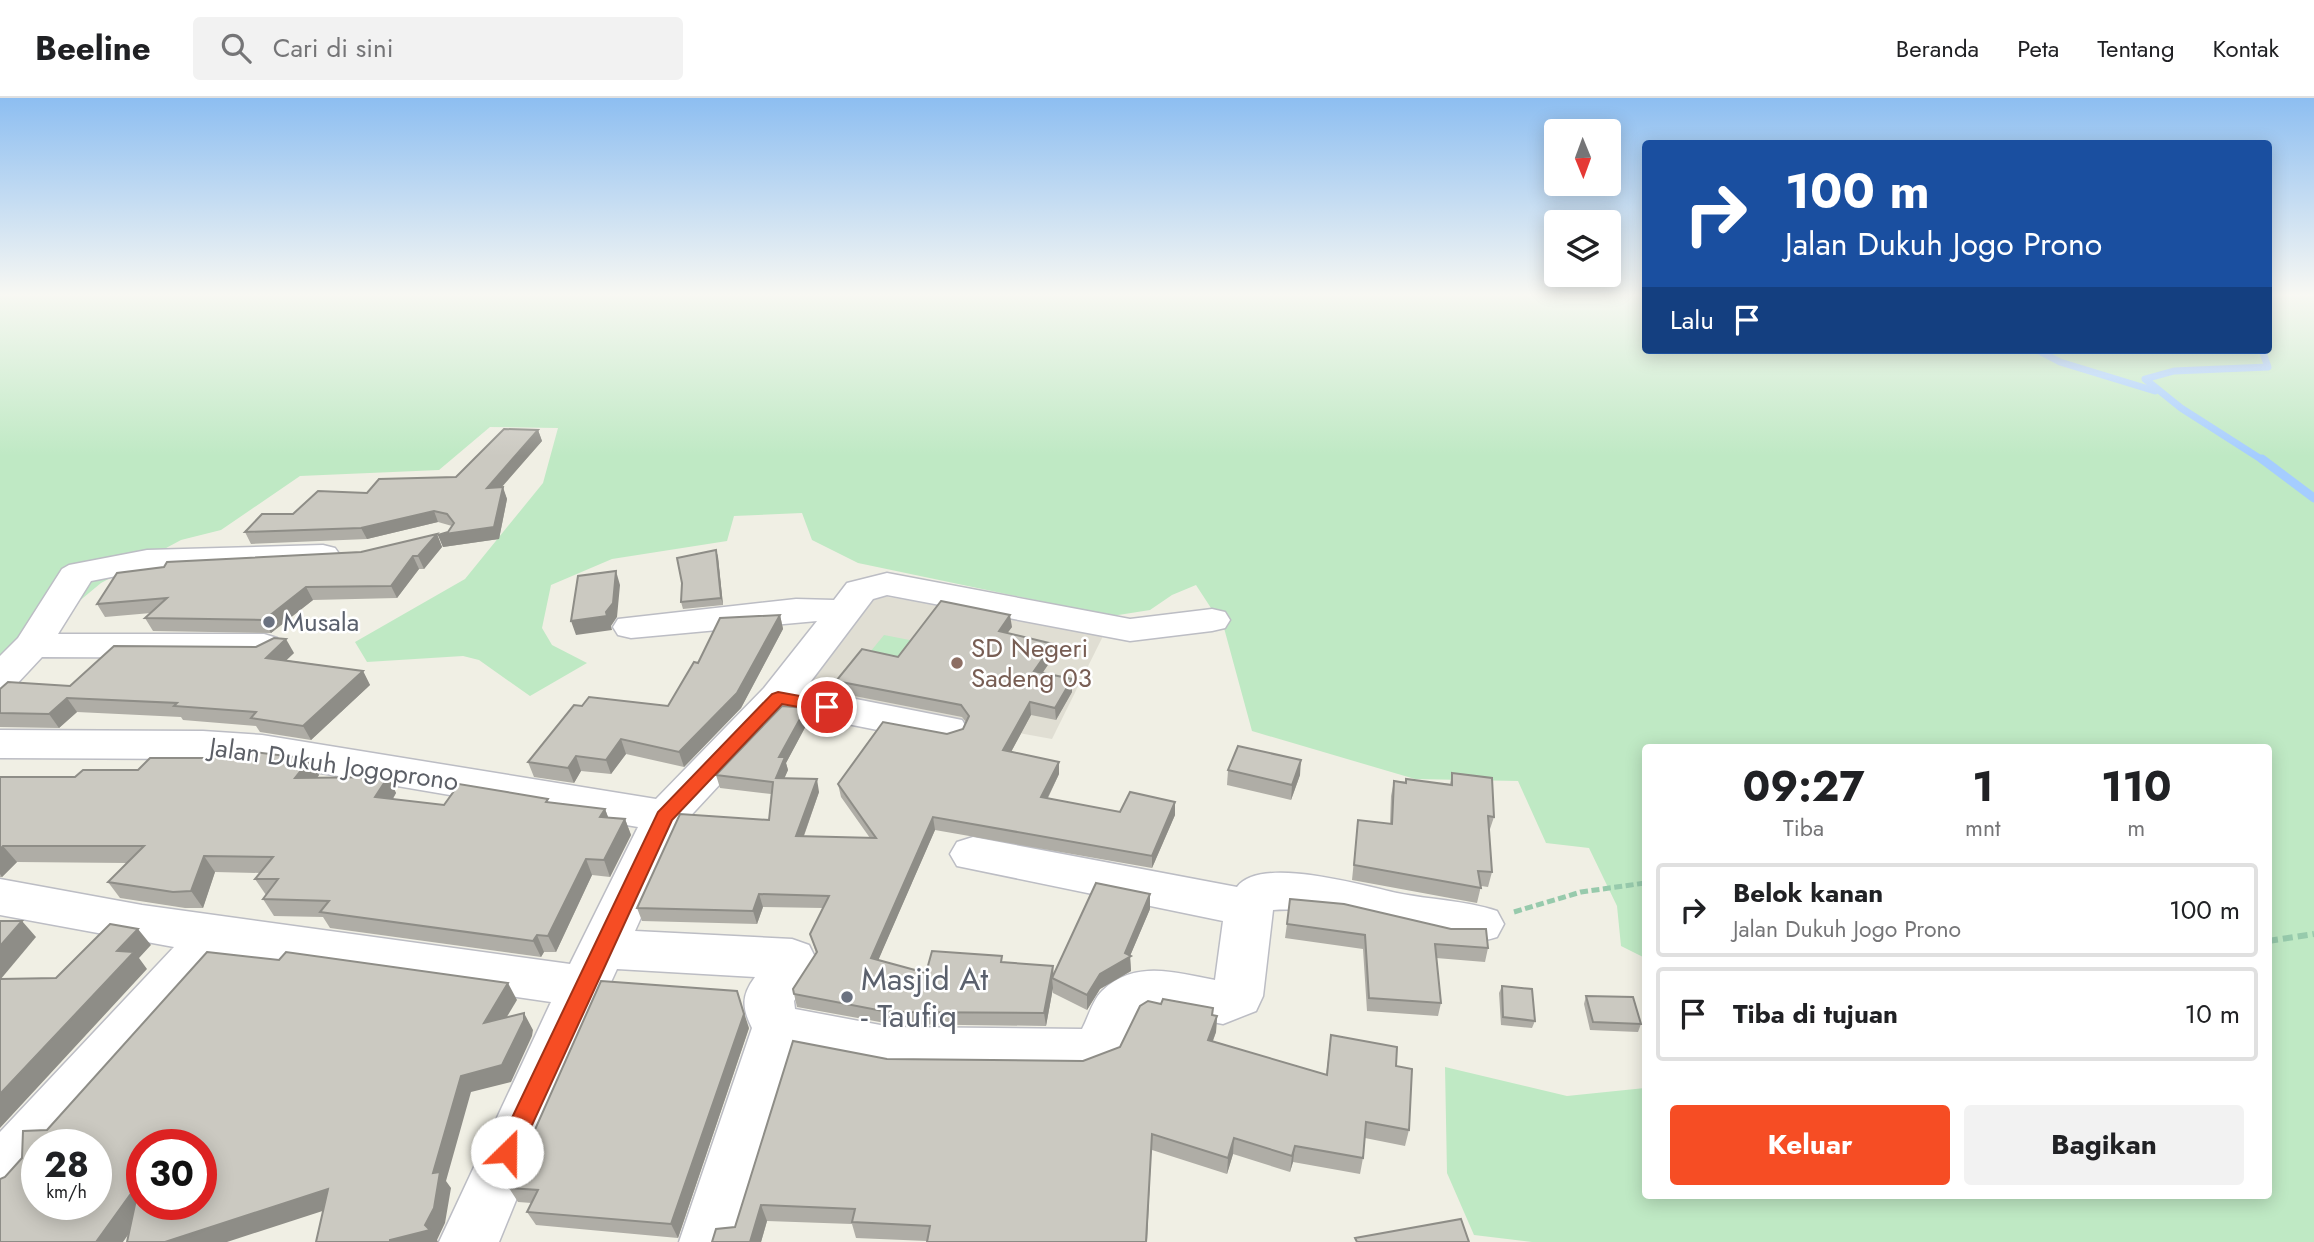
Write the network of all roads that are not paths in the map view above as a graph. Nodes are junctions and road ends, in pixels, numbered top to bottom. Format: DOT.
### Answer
graph roads {
  1 [pos="356,553"];
  2 [pos="844,611"];
  3 [pos="1212,620"];
  4 [pos="631,627"];
  5 [pos="32,645"];
  6 [pos="264,646"];
  7 [pos="0,678"];
  8 [pos="778,698"];
  9 [pos="948,730"];
  10 [pos="0,744"];
  11 [pos="665,816"];
  12 [pos="973,854"];
  13 [pos="0,897"];
  14 [pos="1249,908"];
  15 [pos="1480,924"];
  16 [pos="216,934"];
  17 [pos="593,967"];
  18 [pos="778,1028"];
  19 [pos="0,1172"];
  20 [pos="469,1242"];
  21 [pos="709,1242"];
  1 -- 5 [label="street"];
  2 -- 3 [label="street"];
  2 -- 4 [label="street"];
  2 -- 8 [label="street"];
  5 -- 6 [label="street"];
  5 -- 7 [label="street"];
  8 -- 9 [label="street"];
  8 -- 11 [label="street"];
  10 -- 11 [label="street, Jalan Dukuh Jogoprono"];
  11 -- 17 [label="street"];
  12 -- 14 [label="street"];
  13 -- 16 [label="street"];
  14 -- 15 [label="street"];
  14 -- 18 [label="street"];
  16 -- 17 [label="street"];
  16 -- 19 [label="street"];
  17 -- 18 [label="street"];
  17 -- 20 [label="street"];
  18 -- 21 [label="street"];
}
